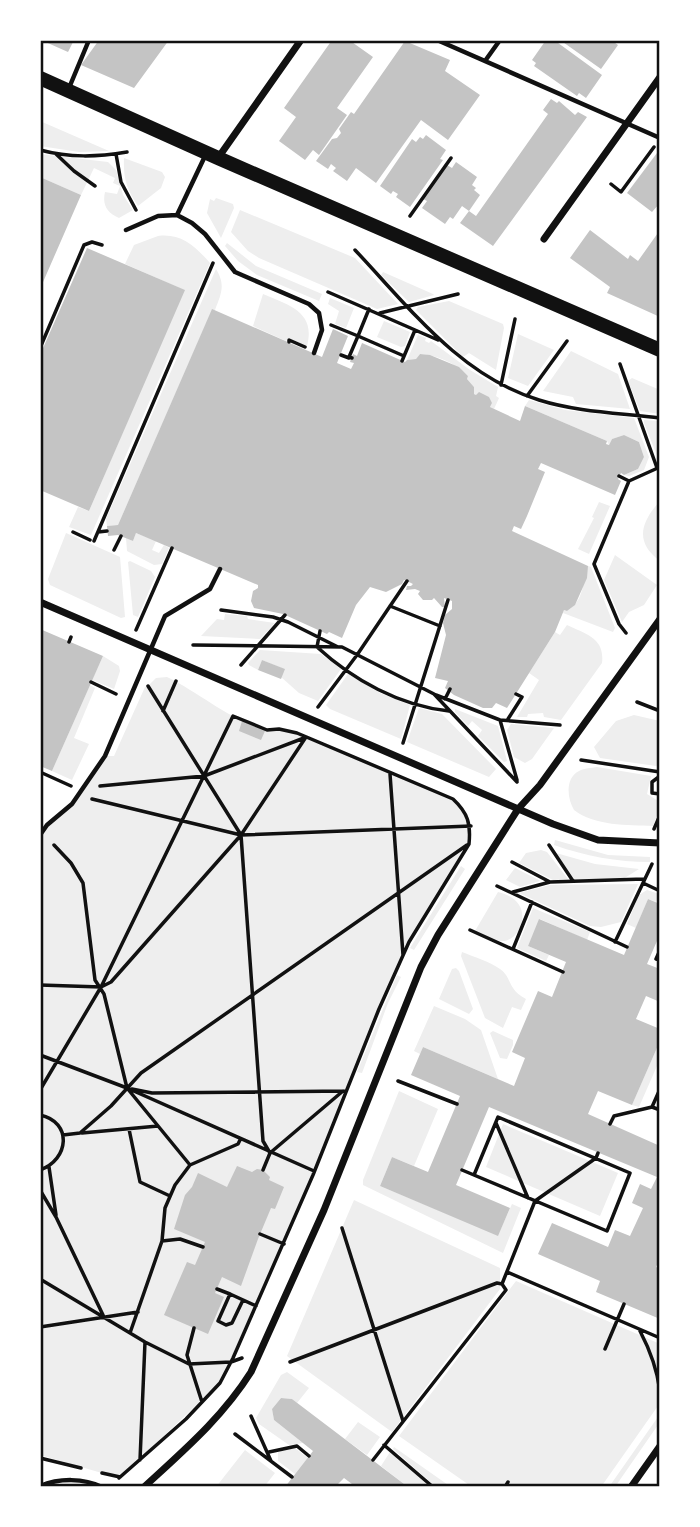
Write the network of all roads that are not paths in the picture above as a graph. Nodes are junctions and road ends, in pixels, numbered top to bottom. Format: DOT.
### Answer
graph roads {
  1 [pos="89,40"];
  2 [pos="301,40"];
  3 [pos="437,40"];
  4 [pos="500,40"];
  5 [pos="485,61"];
  6 [pos="660,77"];
  7 [pos="40,78"];
  8 [pos="68,90"];
  9 [pos="626,123"];
  10 [pos="660,138"];
  11 [pos="212,155"];
  12 [pos="177,215"];
  13 [pos="126,230"];
  14 [pos="544,239"];
  15 [pos="660,350"];
  16 [pos="314,353"];
  17 [pos="220,569"];
  18 [pos="40,602"];
  19 [pos="660,619"];
  20 [pos="150,650"];
  21 [pos="519,809"];
  22 [pos="40,835"];
  23 [pos="660,843"];
  24 [pos="660,1446"];
  25 [pos="40,1486"];
  26 [pos="102,1487"];
  27 [pos="144,1487"];
  28 [pos="631,1487"];
  1 -- 8 [label="lane"];
  2 -- 11 [label="street"];
  3 -- 5 [label="lane"];
  4 -- 5 [label="lane"];
  5 -- 9 [label="lane"];
  6 -- 9 [label="street"];
  7 -- 8 [label="main road"];
  8 -- 11 [label="main road"];
  9 -- 10 [label="lane"];
  9 -- 14 [label="street"];
  11 -- 12 [label="lane"];
  11 -- 15 [label="main road"];
  12 -- 13 [label="lane"];
  12 -- 16 [label="lane"];
  17 -- 20 [label="lane"];
  18 -- 20 [label="street"];
  19 -- 21 [label="street"];
  20 -- 21 [label="street"];
  20 -- 22 [label="lane"];
  21 -- 23 [label="street"];
  21 -- 27 [label="street"];
  24 -- 28 [label="street"];
  25 -- 26 [label="lane"];
}
